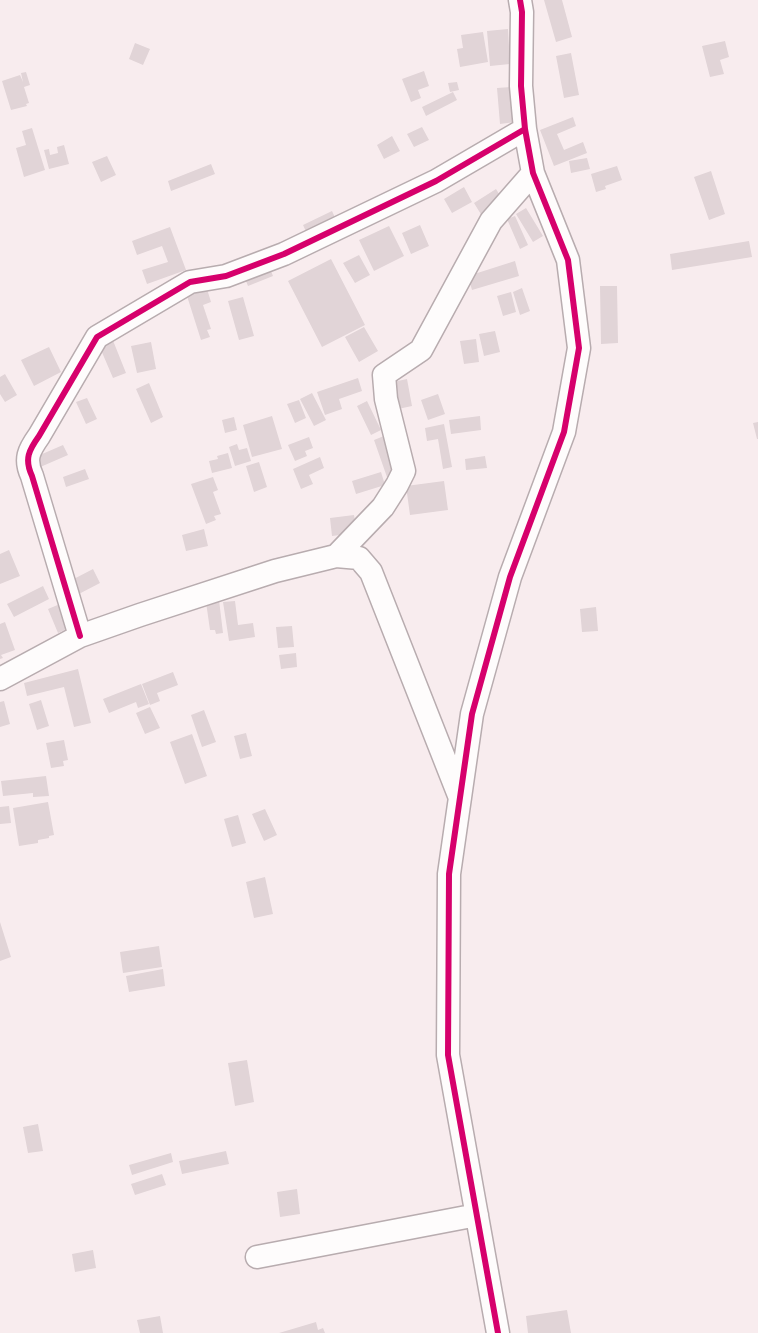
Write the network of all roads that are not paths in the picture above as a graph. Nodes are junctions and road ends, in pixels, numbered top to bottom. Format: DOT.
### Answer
graph roads {
  1 [pos="520,0"];
  2 [pos="525,129"];
  3 [pos="533,173"];
  4 [pos="336,556"];
  5 [pos="80,636"];
  6 [pos="0,679"];
  7 [pos="460,799"];
  8 [pos="477,1215"];
  9 [pos="257,1258"];
  10 [pos="498,1333"];
  1 -- 2 [label="street"];
  2 -- 3 [label="street"];
  2 -- 5 [label="street"];
  3 -- 4 [label="street"];
  3 -- 7 [label="street"];
  4 -- 5 [label="street"];
  4 -- 7 [label="street"];
  5 -- 6 [label="street"];
  7 -- 8 [label="street"];
  8 -- 9 [label="street"];
  8 -- 10 [label="street"];
}
